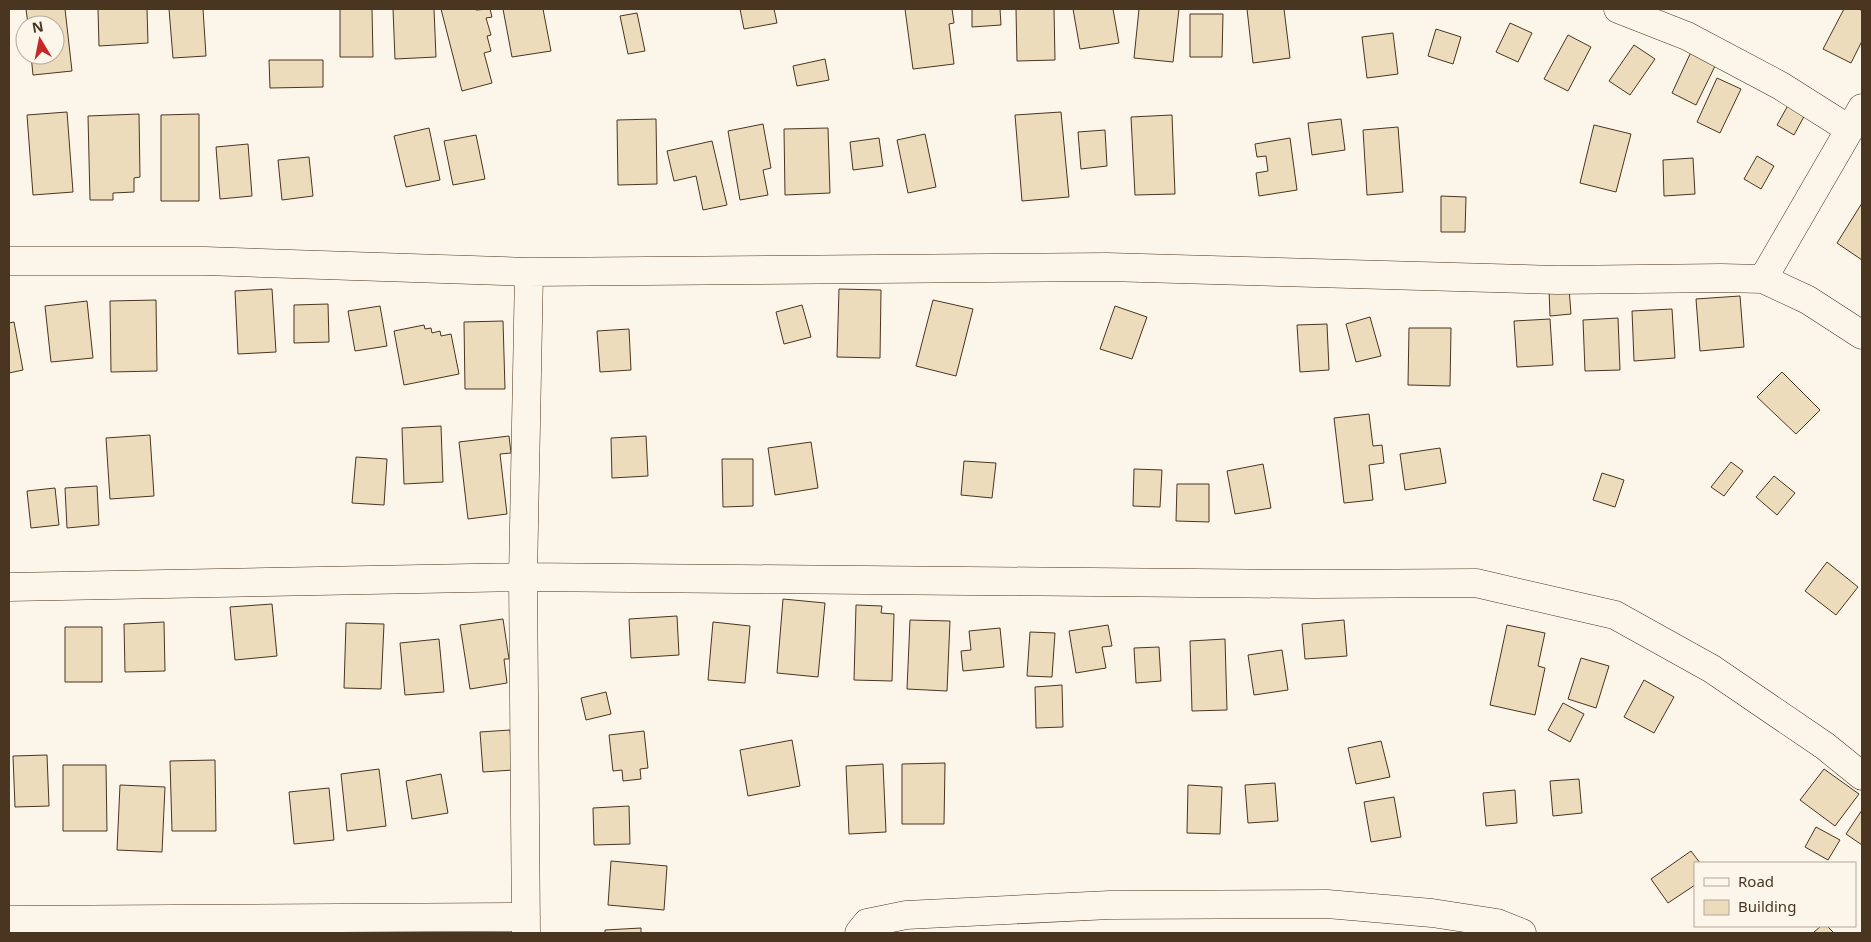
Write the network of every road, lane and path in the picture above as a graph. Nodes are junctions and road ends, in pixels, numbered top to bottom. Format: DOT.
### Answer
graph roads {
  1 [pos="1618,9"];
  2 [pos="1856,118"];
  3 [pos="9,261"];
  4 [pos="529,272"];
  5 [pos="1763,279"];
  6 [pos="1862,335"];
  7 [pos="523,577"];
  8 [pos="9,587"];
  9 [pos="1862,776"];
  10 [pos="9,920"];
  11 [pos="526,925"];
  12 [pos="859,933"];
  13 [pos="1522,933"];
  1 -- 2 [label="street"];
  2 -- 5 [label="street"];
  3 -- 4 [label="street"];
  4 -- 5 [label="street"];
  4 -- 7 [label="street"];
  5 -- 6 [label="street"];
  7 -- 8 [label="street"];
  7 -- 9 [label="street"];
  7 -- 11 [label="street"];
  10 -- 11 [label="street"];
  12 -- 13 [label="street"];
}
